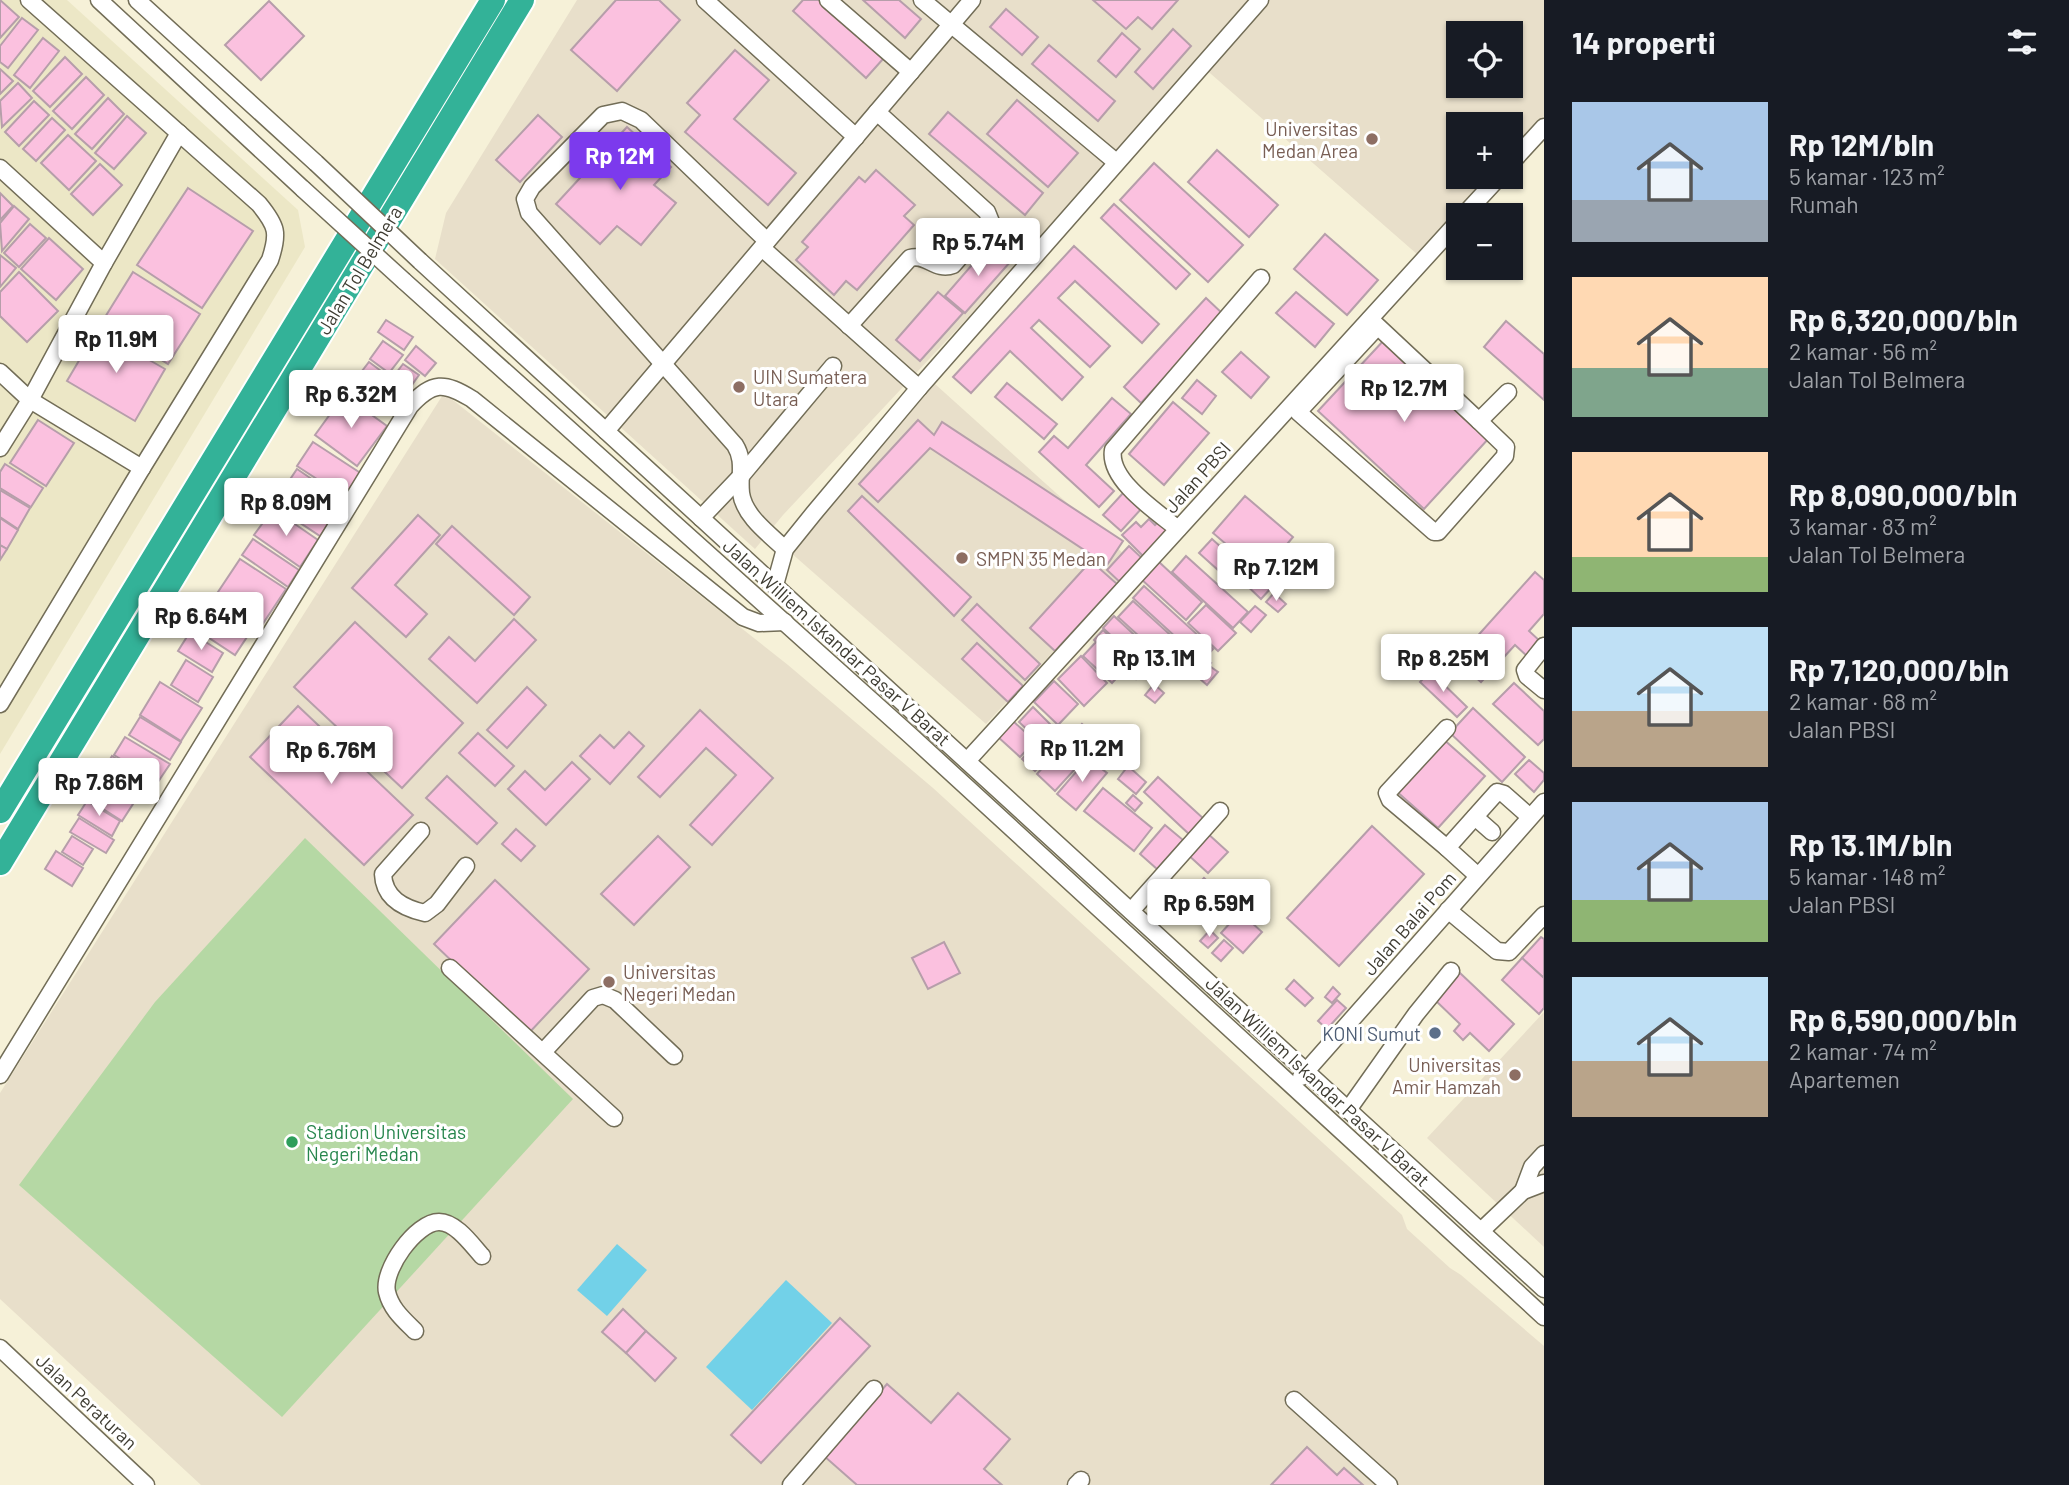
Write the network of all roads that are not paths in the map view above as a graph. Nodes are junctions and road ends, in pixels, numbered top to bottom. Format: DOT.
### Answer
graph roads {
  1 [pos="29,0"];
  2 [pos="99,0"];
  3 [pos="137,0"];
  4 [pos="493,0"];
  5 [pos="522,0"];
  6 [pos="705,0"];
  7 [pos="828,0"];
  8 [pos="922,0"];
  9 [pos="972,0"];
  10 [pos="1260,0"];
  11 [pos="951,24"];
  12 [pos="911,72"];
  13 [pos="877,112"];
  14 [pos="1544,127"];
  15 [pos="179,133"];
  16 [pos="856,137"];
  17 [pos="1523,150"];
  18 [pos="1116,162"];
  19 [pos="0,168"];
  20 [pos="1488,189"];
  21 [pos="1475,203"];
  22 [pos="1446,236"];
  23 [pos="764,245"];
  24 [pos="104,263"];
  25 [pos="1261,278"];
  26 [pos="1373,323"];
  27 [pos="849,326"];
  28 [pos="662,365"];
  29 [pos="833,366"];
  30 [pos="0,372"];
  31 [pos="919,388"];
  32 [pos="1508,392"];
  33 [pos="30,400"];
  34 [pos="1479,421"];
  35 [pos="606,431"];
  36 [pos="0,448"];
  37 [pos="142,468"];
  38 [pos="741,476"];
  39 [pos="701,518"];
  40 [pos="1178,529"];
  41 [pos="785,549"];
  42 [pos="775,585"];
  43 [pos="785,622"];
  44 [pos="1544,646"];
  45 [pos="1544,690"];
  46 [pos="0,704"];
  47 [pos="1447,728"];
  48 [pos="967,761"];
  49 [pos="1544,802"];
  50 [pos="0,811"];
  51 [pos="1220,811"];
  52 [pos="1475,817"];
  53 [pos="1531,817"];
  54 [pos="421,831"];
  55 [pos="1492,832"];
  56 [pos="1447,848"];
  57 [pos="0,863"];
  58 [pos="467,866"];
  59 [pos="1478,876"];
  60 [pos="1131,911"];
  61 [pos="1448,911"];
  62 [pos="1544,915"];
  63 [pos="1153,931"];
  64 [pos="1140,946"];
  65 [pos="450,968"];
  66 [pos="1451,971"];
  67 [pos="543,1052"];
  68 [pos="674,1056"];
  69 [pos="1306,1071"];
  70 [pos="0,1075"];
  71 [pos="1292,1086"];
  72 [pos="1348,1110"];
  73 [pos="614,1118"];
  74 [pos="1544,1154"];
  75 [pos="1544,1183"];
  76 [pos="1523,1191"];
  77 [pos="1481,1231"];
  78 [pos="482,1256"];
  79 [pos="1544,1289"];
  80 [pos="1544,1317"];
  81 [pos="415,1331"];
  82 [pos="0,1348"];
  83 [pos="874,1390"];
  84 [pos="1294,1400"];
  85 [pos="146,1485"];
  86 [pos="791,1485"];
  87 [pos="1389,1485"];
  1 -- 15 [label="street"];
  2 -- 43 [label="street, Jalan Williem Iskandar Pasar V Barat, bridge"];
  3 -- 35 [label="street, Jalan Williem Iskandar Pasar V Barat, bridge"];
  4 -- 50 [label="highway, Jalan Tol Belmera"];
  5 -- 57 [label="highway, Jalan Tol Belmera"];
  6 -- 16 [label="street"];
  7 -- 12 [label="street"];
  8 -- 11 [label="street"];
  9 -- 11 [label="street"];
  10 -- 18 [label="street"];
  11 -- 12 [label="street"];
  11 -- 18 [label="street"];
  12 -- 13 [label="street"];
  13 -- 16 [label="street"];
  13 -- 27 [label="street"];
  14 -- 17 [label="street"];
  15 -- 24 [label="street"];
  15 -- 37 [label="street"];
  16 -- 23 [label="street"];
  18 -- 31 [label="street"];
  19 -- 24 [label="street"];
  20 -- 21 [label="street"];
  22 -- 26 [label="street, Jalan PBSI"];
  23 -- 27 [label="street"];
  23 -- 28 [label="street"];
  23 -- 28 [label="street"];
  24 -- 33 [label="street"];
  25 -- 40 [label="street"];
  26 -- 34 [label="street"];
  26 -- 34 [label="street"];
  26 -- 40 [label="street, Jalan PBSI"];
  27 -- 31 [label="street"];
  28 -- 35 [label="street"];
  28 -- 38 [label="street"];
  29 -- 38 [label="street"];
  30 -- 33 [label="street"];
  31 -- 41 [label="street"];
  32 -- 34 [label="street"];
  33 -- 36 [label="street"];
  33 -- 37 [label="street"];
  35 -- 39 [label="street, Jalan Williem Iskandar Pasar V Barat"];
  37 -- 46 [label="street"];
  38 -- 39 [label="street"];
  38 -- 41 [label="street"];
  39 -- 42 [label="street, Jalan Williem Iskandar Pasar V Barat"];
  40 -- 48 [label="street, Jalan PBSI"];
  41 -- 42 [label="street"];
  42 -- 48 [label="street, Jalan Williem Iskandar Pasar V Barat"];
  43 -- 64 [label="street, Jalan Williem Iskandar Pasar V Barat"];
  43 -- 70 [label="street"];
  44 -- 45 [label="street"];
  47 -- 56 [label="street"];
  48 -- 60 [label="street, Jalan Williem Iskandar Pasar V Barat"];
  49 -- 53 [label="street, Jalan Balai Pom"];
  51 -- 60 [label="street"];
  52 -- 53 [label="street"];
  52 -- 55 [label="street"];
  52 -- 56 [label="street"];
  53 -- 59 [label="street, Jalan Balai Pom"];
  54 -- 58 [label="street"];
  56 -- 59 [label="street"];
  59 -- 61 [label="street, Jalan Balai Pom"];
  60 -- 63 [label="street, Jalan Williem Iskandar Pasar V Barat"];
  61 -- 62 [label="street"];
  61 -- 69 [label="street, Jalan Balai Pom"];
  63 -- 64 [label="street"];
  63 -- 69 [label="street, Jalan Williem Iskandar Pasar V Barat"];
  64 -- 71 [label="street, Jalan Williem Iskandar Pasar V Barat"];
  65 -- 67 [label="street"];
  66 -- 72 [label="street"];
  67 -- 68 [label="street"];
  67 -- 73 [label="street"];
  69 -- 71 [label="street, Jalan Balai Pom"];
  69 -- 72 [label="street, Jalan Williem Iskandar Pasar V Barat"];
  71 -- 80 [label="street, Jalan Williem Iskandar Pasar V Barat"];
  72 -- 77 [label="street, Jalan Williem Iskandar Pasar V Barat"];
  74 -- 76 [label="street"];
  75 -- 76 [label="street"];
  76 -- 77 [label="street"];
  77 -- 79 [label="street, Jalan Williem Iskandar Pasar V Barat"];
  78 -- 81 [label="street"];
  82 -- 85 [label="street, Jalan Peraturan"];
  83 -- 86 [label="street"];
  84 -- 87 [label="street"];
}
